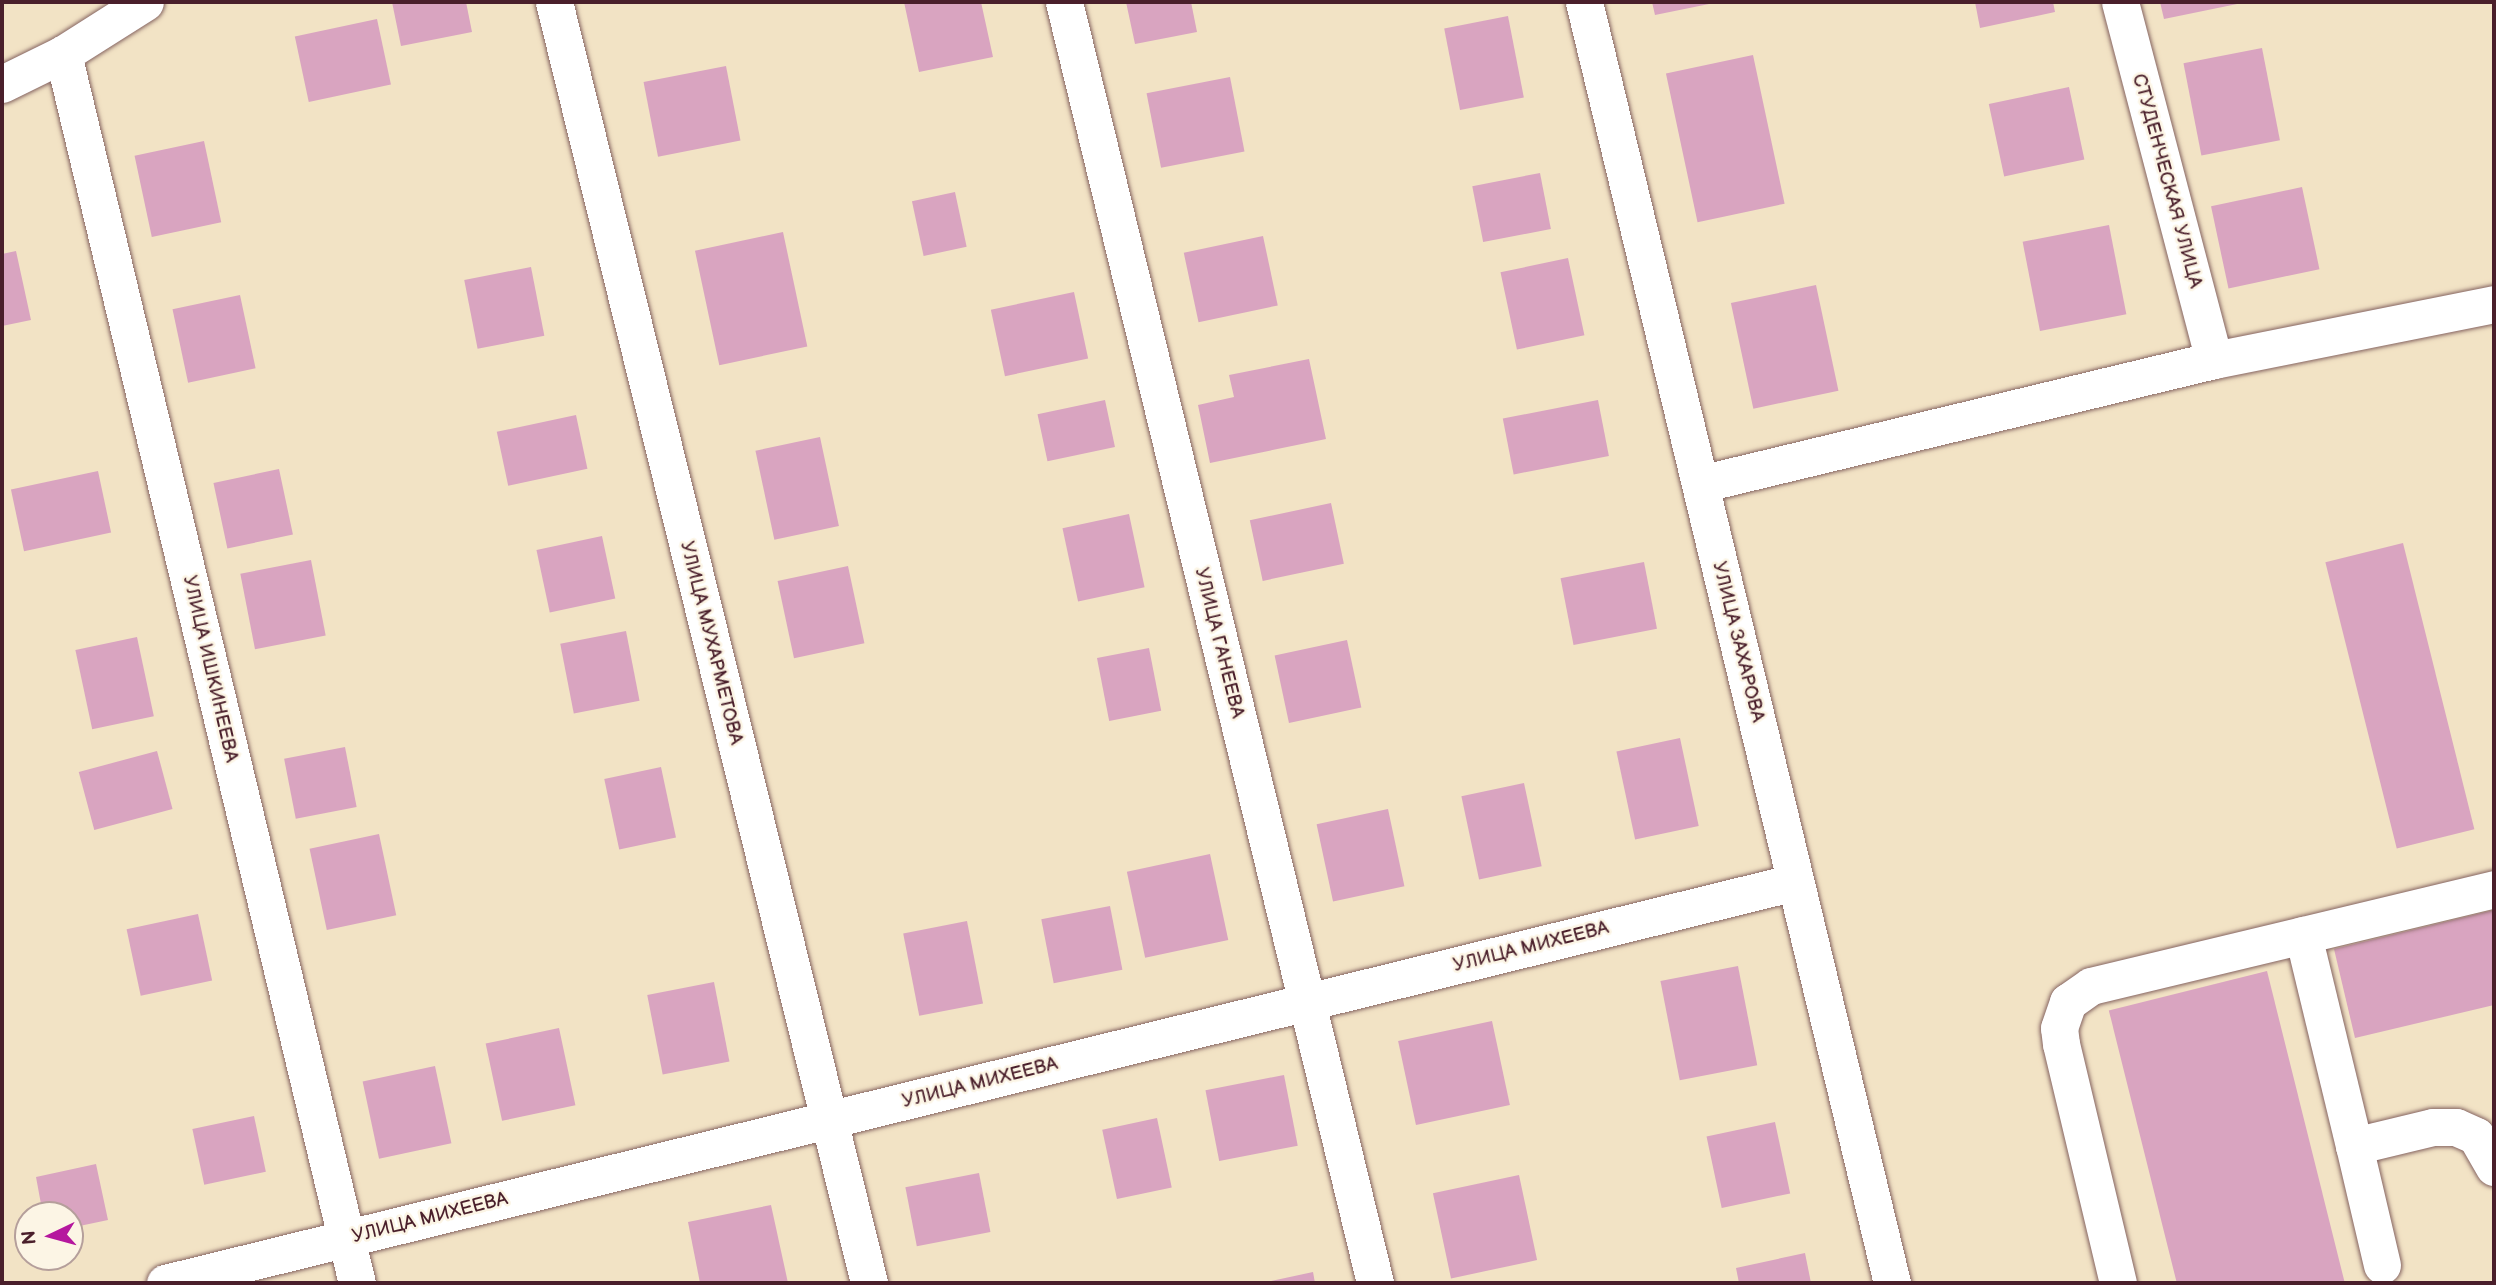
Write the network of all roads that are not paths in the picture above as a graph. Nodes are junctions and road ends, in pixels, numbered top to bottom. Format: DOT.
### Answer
graph roads {
  1 [pos="145,2"];
  2 [pos="554,2"];
  3 [pos="1064,2"];
  4 [pos="1584,2"];
  5 [pos="2120,2"];
  6 [pos="63,54"];
  7 [pos="2,84"];
  8 [pos="2494,304"];
  9 [pos="2214,360"];
  10 [pos="1700,484"];
  11 [pos="1796,882"];
  12 [pos="2494,889"];
  13 [pos="2303,935"];
  14 [pos="1307,1002"];
  15 [pos="828,1120"];
  16 [pos="2354,1146"];
  17 [pos="2494,1167"];
  18 [pos="346,1239"];
  19 [pos="2382,1265"];
  20 [pos="165,1283"];
  21 [pos="356,1283"];
  22 [pos="869,1283"];
  23 [pos="1375,1283"];
  24 [pos="1892,1283"];
  25 [pos="2118,1283"];
  1 -- 6 [label="street"];
  2 -- 15 [label="street, УЛИЦА МУХАРМЕТОВА"];
  3 -- 14 [label="street, УЛИЦА ГАНЕЕВА"];
  4 -- 10 [label="street, УЛИЦА ЗАХАРОВА"];
  5 -- 9 [label="street, СТУДЕНЧЕСКАЯ УЛИЦА"];
  6 -- 7 [label="street"];
  6 -- 18 [label="street, УЛИЦА ИШКИНЕЕВА"];
  8 -- 9 [label="street"];
  9 -- 10 [label="street"];
  10 -- 11 [label="street, УЛИЦА ЗАХАРОВА"];
  11 -- 14 [label="street, УЛИЦА МИХЕЕВА"];
  11 -- 24 [label="street, УЛИЦА ЗАХАРОВА"];
  12 -- 13 [label="street"];
  13 -- 16 [label="street"];
  13 -- 25 [label="street"];
  14 -- 15 [label="street, УЛИЦА МИХЕЕВА"];
  14 -- 23 [label="street, УЛИЦА ГАНЕЕВА"];
  15 -- 18 [label="street, УЛИЦА МИХЕЕВА"];
  15 -- 22 [label="street, УЛИЦА МУХАРМЕТОВА"];
  16 -- 17 [label="street"];
  16 -- 19 [label="street"];
  18 -- 20 [label="street, УЛИЦА МИХЕЕВА"];
  18 -- 21 [label="street, УЛИЦА ИШКИНЕЕВА"];
}
